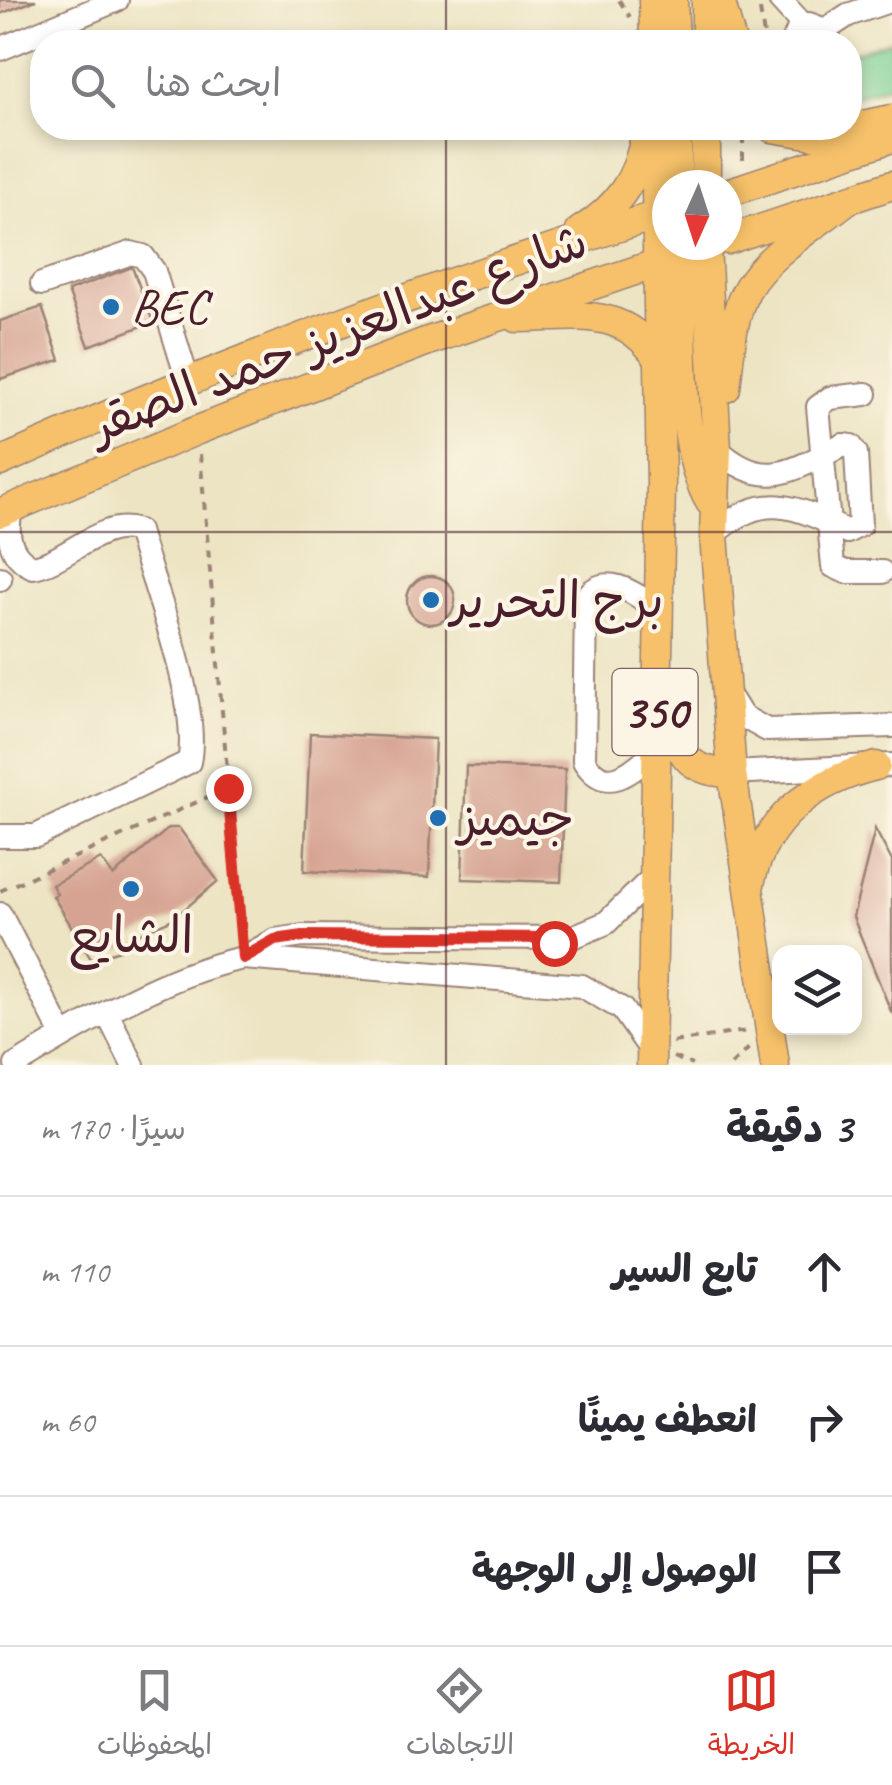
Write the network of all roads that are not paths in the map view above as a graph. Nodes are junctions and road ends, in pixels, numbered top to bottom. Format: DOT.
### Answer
graph roads {
  1 [pos="116,0"];
  2 [pos="653,0"];
  3 [pos="673,0"];
  4 [pos="706,0"];
  5 [pos="720,0"];
  6 [pos="780,0"];
  7 [pos="892,0"];
  8 [pos="44,30"];
  9 [pos="657,30"];
  10 [pos="663,30"];
  11 [pos="706,30"];
  12 [pos="729,30"];
  13 [pos="807,30"];
  14 [pos="821,30"];
  15 [pos="30,36"];
  16 [pos="0,48"];
  17 [pos="892,119"];
  18 [pos="862,126"];
  19 [pos="892,138"];
  20 [pos="642,140"];
  21 [pos="656,140"];
  22 [pos="677,140"];
  23 [pos="706,140"];
  24 [pos="659,170"];
  25 [pos="678,170"];
  26 [pos="706,170"];
  27 [pos="892,186"];
  28 [pos="742,188"];
  29 [pos="846,201"];
  30 [pos="652,218"];
  31 [pos="742,235"];
  32 [pos="549,250"];
  33 [pos="660,260"];
  34 [pos="689,260"];
  35 [pos="692,260"];
  36 [pos="693,260"];
  37 [pos="42,284"];
  38 [pos="493,318"];
  39 [pos="658,358"];
  40 [pos="187,378"];
  41 [pos="866,394"];
  42 [pos="717,449"];
  43 [pos="821,456"];
  44 [pos="0,462"];
  45 [pos="661,482"];
  46 [pos="6,510"];
  47 [pos="826,520"];
  48 [pos="714,522"];
  49 [pos="882,572"];
  50 [pos="658,609"];
  51 [pos="726,692"];
  52 [pos="892,726"];
  53 [pos="654,752"];
  54 [pos="884,765"];
  55 [pos="732,773"];
  56 [pos="0,836"];
  57 [pos="651,879"];
  58 [pos="748,895"];
  59 [pos="0,914"];
  60 [pos="548,938"];
  61 [pos="243,958"];
  62 [pos="542,981"];
  63 [pos="108,1015"];
  64 [pos="63,1036"];
  65 [pos="649,1055"];
  66 [pos="16,1065"];
  67 [pos="134,1065"];
  68 [pos="774,1065"];
  1 -- 8 [label="street"];
  2 -- 9 [label="main road"];
  3 -- 10 [label="main road"];
  4 -- 11 [label="main road"];
  5 -- 12 [label="main road"];
  6 -- 13 [label="street"];
  7 -- 14 [label="street"];
  15 -- 16 [label="street"];
  17 -- 18 [label="main road"];
  19 -- 28 [label="main road"];
  20 -- 32 [label="main road"];
  21 -- 24 [label="main road, 350"];
  22 -- 25 [label="main road"];
  23 -- 26 [label="main road"];
  27 -- 29 [label="main road"];
  29 -- 31 [label="main road"];
  29 -- 42 [label="main road"];
  30 -- 32 [label="main road, شارع عبدالعزيز حمد الصقر"];
  32 -- 40 [label="main road, شارع عبدالعزيز حمد الصقر"];
  33 -- 38 [label="main road, شارع عبدالعزيز حمد الصقر"];
  34 -- 39 [label="main road, 350"];
  35 -- 48 [label="main road"];
  36 -- 42 [label="main road, 350"];
  37 -- 40 [label="street"];
  38 -- 39 [label="main road"];
  38 -- 46 [label="main road, شارع عبدالعزيز حمد الصقر"];
  39 -- 45 [label="main road, 350"];
  40 -- 44 [label="main road, شارع عبدالعزيز حمد الصقر"];
  41 -- 43 [label="street"];
  42 -- 43 [label="street"];
  42 -- 48 [label="main road, 350"];
  43 -- 47 [label="street"];
  43 -- 47 [label="street"];
  45 -- 50 [label="main road, 350"];
  45 -- 55 [label="main road"];
  46 -- 56 [label="street"];
  47 -- 48 [label="street"];
  47 -- 49 [label="street"];
  48 -- 51 [label="main road, 350"];
  50 -- 53 [label="main road, 350"];
  50 -- 53 [label="street"];
  51 -- 52 [label="street"];
  51 -- 55 [label="main road, 350"];
  53 -- 57 [label="main road, 350"];
  54 -- 55 [label="street"];
  54 -- 58 [label="main road"];
  55 -- 58 [label="main road, 350"];
  57 -- 60 [label="street"];
  57 -- 65 [label="main road, 350"];
  58 -- 68 [label="main road, 350"];
  59 -- 64 [label="street"];
  60 -- 61 [label="street"];
  60 -- 62 [label="street"];
  61 -- 62 [label="street"];
  61 -- 63 [label="street"];
  62 -- 65 [label="street"];
  63 -- 64 [label="street"];
  63 -- 67 [label="street"];
  64 -- 66 [label="street"];
}
